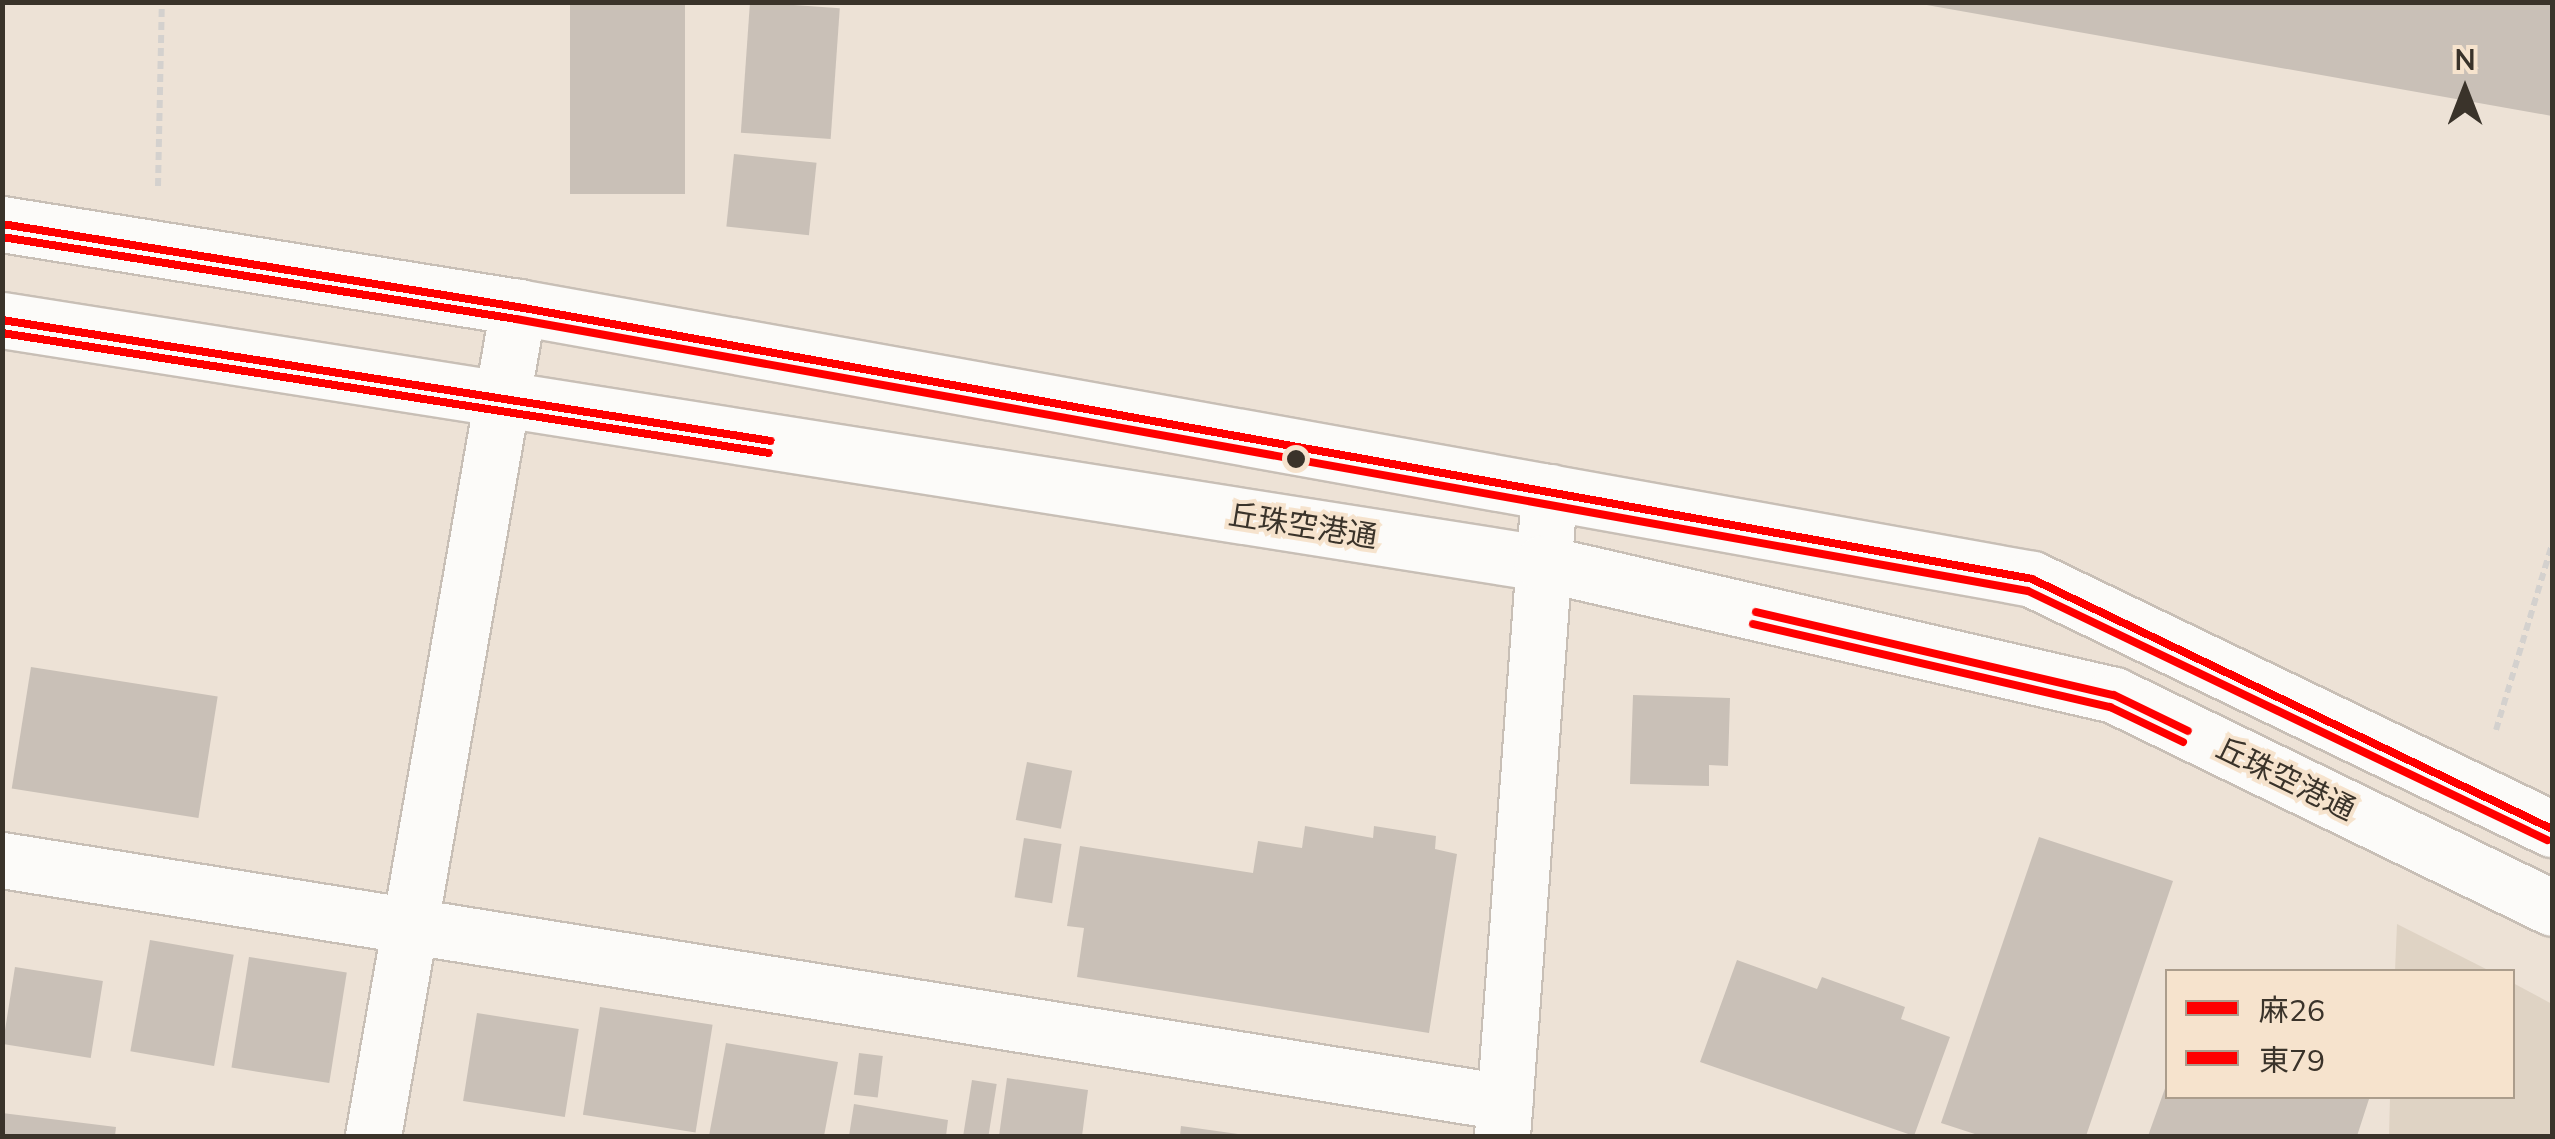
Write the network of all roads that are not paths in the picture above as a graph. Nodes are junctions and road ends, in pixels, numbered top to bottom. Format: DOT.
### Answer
graph roads {
  1 [pos="2,224"];
  2 [pos="518,307"];
  3 [pos="2,320"];
  4 [pos="501,398"];
  5 [pos="1550,492"];
  6 [pos="1542,563"];
  7 [pos="2552,829"];
  8 [pos="2,860"];
  9 [pos="2552,908"];
  10 [pos="410,927"];
  11 [pos="1503,1119"];
  12 [pos="373,1136"];
  1 -- 2 [label="main road"];
  2 -- 4 [label="main road"];
  2 -- 5 [label="main road"];
  3 -- 4 [label="main road, 丘珠空港通"];
  4 -- 6 [label="main road, 丘珠空港通"];
  4 -- 10 [label="main road"];
  5 -- 6 [label="main road"];
  5 -- 7 [label="main road"];
  6 -- 9 [label="main road, 丘珠空港通"];
  6 -- 11 [label="main road"];
  8 -- 10 [label="main road"];
  10 -- 11 [label="main road"];
  10 -- 12 [label="main road"];
}
